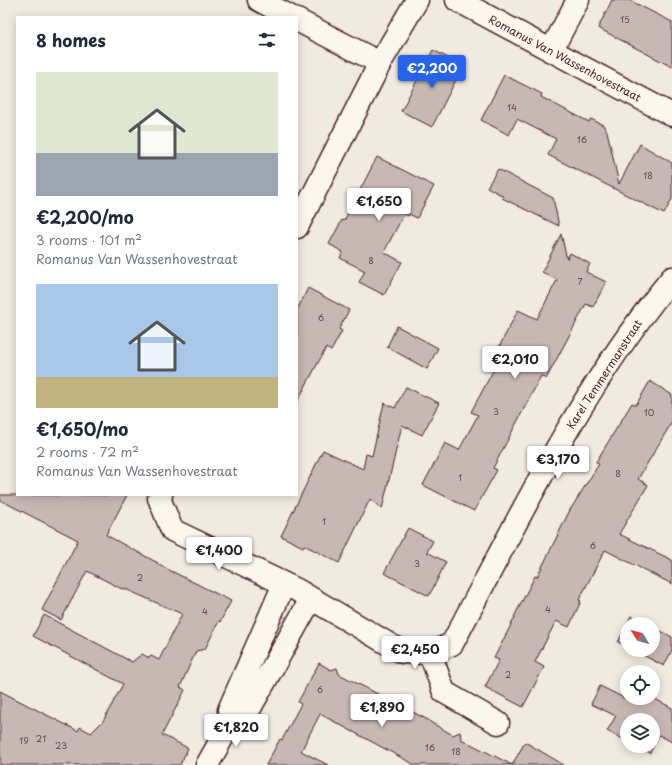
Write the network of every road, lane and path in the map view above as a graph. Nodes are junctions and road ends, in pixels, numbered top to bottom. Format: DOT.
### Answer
graph roads {
  1 [pos="258,0"];
  2 [pos="417,0"];
  3 [pos="457,0"];
  4 [pos="578,0"];
  5 [pos="290,16"];
  6 [pos="298,21"];
  7 [pos="551,51"];
  8 [pos="380,63"];
  9 [pos="672,115"];
  10 [pos="298,225"];
  11 [pos="672,278"];
  12 [pos="160,496"];
  13 [pos="284,584"];
  14 [pos="311,599"];
  15 [pos="430,653"];
  16 [pos="235,715"];
  17 [pos="498,723"];
  18 [pos="207,765"];
  1 -- 5 [label="street"];
  2 -- 8 [label="street"];
  3 -- 7 [label="street, Romanus Van Wassenhovestraat"];
  4 -- 7 [label="street"];
  6 -- 8 [label="street"];
  7 -- 9 [label="street, Romanus Van Wassenhovestraat"];
  8 -- 10 [label="street"];
  11 -- 15 [label="street, Karel Temmermanstraat"];
  12 -- 13 [label="street"];
  13 -- 14 [label="street"];
  13 -- 16 [label="street"];
  14 -- 15 [label="street"];
  14 -- 16 [label="street"];
  15 -- 17 [label="street"];
  16 -- 18 [label="street"];
}
